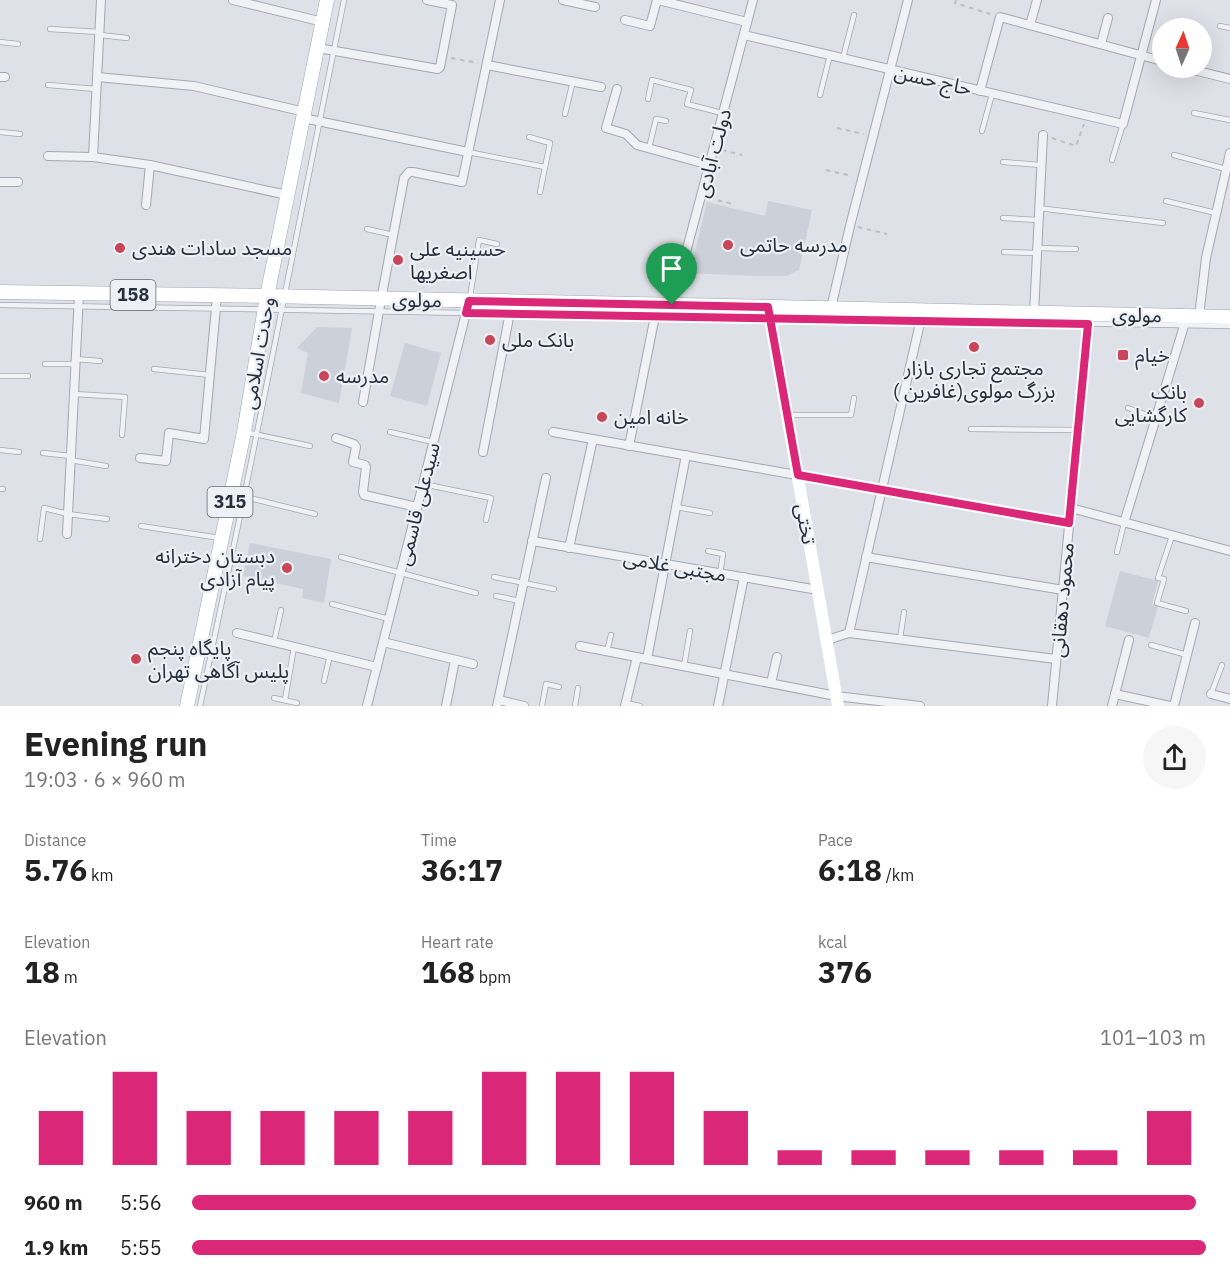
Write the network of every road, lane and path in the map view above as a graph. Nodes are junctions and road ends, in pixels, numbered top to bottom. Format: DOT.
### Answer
graph roads {
  1 [pos="101,0"];
  2 [pos="233,0"];
  3 [pos="327,0"];
  4 [pos="344,0"];
  5 [pos="427,0"];
  6 [pos="500,0"];
  7 [pos="563,0"];
  8 [pos="658,0"];
  9 [pos="753,0"];
  10 [pos="908,0"];
  11 [pos="956,0"];
  12 [pos="1036,0"];
  13 [pos="1156,0"];
  14 [pos="684,3"];
  15 [pos="595,7"];
  16 [pos="854,15"];
  17 [pos="1000,17"];
  18 [pos="1108,18"];
  19 [pos="625,20"];
  20 [pos="747,21"];
  21 [pos="323,22"];
  22 [pos="1030,25"];
  23 [pos="1220,26"];
  24 [pos="1230,28"];
  25 [pos="50,29"];
  26 [pos="99,33"];
  27 [pos="744,35"];
  28 [pos="127,38"];
  29 [pos="0,42"];
  30 [pos="18,44"];
  31 [pos="1101,44"];
  32 [pos="318,48"];
  33 [pos="334,51"];
  34 [pos="830,55"];
  35 [pos="1141,55"];
  36 [pos="442,56"];
  37 [pos="843,58"];
  38 [pos="1152,58"];
  39 [pos="487,65"];
  40 [pos="891,70"];
  41 [pos="1212,75"];
  42 [pos="97,77"];
  43 [pos="1230,80"];
  44 [pos="573,81"];
  45 [pos="48,85"];
  46 [pos="601,87"];
  47 [pos="96,89"];
  48 [pos="617,89"];
  49 [pos="980,91"];
  50 [pos="992,94"];
  51 [pos="820,95"];
  52 [pos="648,99"];
  53 [pos="1194,112"];
  54 [pos="565,114"];
  55 [pos="723,114"];
  56 [pos="304,115"];
  57 [pos="1088,116"];
  58 [pos="1230,120"];
  59 [pos="320,121"];
  60 [pos="666,121"];
  61 [pos="1122,124"];
  62 [pos="837,128"];
  63 [pos="982,131"];
  64 [pos="0,132"];
  65 [pos="20,134"];
  66 [pos="1043,135"];
  67 [pos="872,136"];
  68 [pos="529,137"];
  69 [pos="649,148"];
  70 [pos="714,148"];
  71 [pos="468,152"];
  72 [pos="1230,153"];
  73 [pos="742,155"];
  74 [pos="1174,155"];
  75 [pos="48,156"];
  76 [pos="93,157"];
  77 [pos="1112,160"];
  78 [pos="1003,162"];
  79 [pos="150,165"];
  80 [pos="709,165"];
  81 [pos="1040,165"];
  82 [pos="545,167"];
  83 [pos="1226,169"];
  84 [pos="826,170"];
  85 [pos="861,178"];
  86 [pos="0,182"];
  87 [pos="18,183"];
  88 [pos="540,192"];
  89 [pos="287,195"];
  90 [pos="701,196"];
  91 [pos="1166,201"];
  92 [pos="733,204"];
  93 [pos="147,205"];
  94 [pos="1038,208"];
  95 [pos="1216,213"];
  96 [pos="1003,218"];
  97 [pos="1038,220"];
  98 [pos="1162,223"];
  99 [pos="849,225"];
  100 [pos="367,230"];
  101 [pos="887,234"];
  102 [pos="393,235"];
  103 [pos="497,244"];
  104 [pos="1076,249"];
  105 [pos="1036,250"];
  106 [pos="1004,252"];
  107 [pos="0,292"];
  108 [pos="78,300"];
  109 [pos="217,302"];
  110 [pos="266,302"];
  111 [pos="283,303"];
  112 [pos="0,304"];
  113 [pos="672,305"];
  114 [pos="380,306"];
  115 [pos="468,307"];
  116 [pos="511,308"];
  117 [pos="831,308"];
  118 [pos="769,313"];
  119 [pos="1034,313"];
  120 [pos="655,316"];
  121 [pos="922,316"];
  122 [pos="1230,317"];
  123 [pos="1089,319"];
  124 [pos="1189,319"];
  125 [pos="1230,326"];
  126 [pos="100,361"];
  127 [pos="75,362"];
  128 [pos="45,364"];
  129 [pos="154,369"];
  130 [pos="210,375"];
  131 [pos="0,376"];
  132 [pos="28,376"];
  133 [pos="74,394"];
  134 [pos="854,398"];
  135 [pos="363,402"];
  136 [pos="1128,408"];
  137 [pos="787,415"];
  138 [pos="1155,418"];
  139 [pos="971,429"];
  140 [pos="1078,430"];
  141 [pos="390,432"];
  142 [pos="553,432"];
  143 [pos="250,434"];
  144 [pos="122,435"];
  145 [pos="336,438"];
  146 [pos="592,439"];
  147 [pos="433,442"];
  148 [pos="310,446"];
  149 [pos="629,446"];
  150 [pos="0,450"];
  151 [pos="19,452"];
  152 [pos="483,452"];
  153 [pos="43,453"];
  154 [pos="686,455"];
  155 [pos="71,458"];
  156 [pos="140,458"];
  157 [pos="106,466"];
  158 [pos="798,475"];
  159 [pos="546,478"];
  160 [pos="423,484"];
  161 [pos="882,489"];
  162 [pos="238,496"];
  163 [pos="417,507"];
  164 [pos="676,507"];
  165 [pos="1071,508"];
  166 [pos="710,513"];
  167 [pos="68,514"];
  168 [pos="315,514"];
  169 [pos="108,519"];
  170 [pos="486,520"];
  171 [pos="1069,523"];
  172 [pos="1124,523"];
  173 [pos="141,526"];
  174 [pos="67,534"];
  175 [pos="1172,536"];
  176 [pos="222,538"];
  177 [pos="40,539"];
  178 [pos="532,541"];
  179 [pos="569,548"];
  180 [pos="708,551"];
  181 [pos="1230,551"];
  182 [pos="1117,552"];
  183 [pos="341,557"];
  184 [pos="866,557"];
  185 [pos="665,564"];
  186 [pos="400,573"];
  187 [pos="720,574"];
  188 [pos="494,577"];
  189 [pos="744,578"];
  190 [pos="524,583"];
  191 [pos="554,589"];
  192 [pos="818,590"];
  193 [pos="1063,590"];
  194 [pos="476,593"];
  195 [pos="496,596"];
  196 [pos="520,601"];
  197 [pos="332,604"];
  198 [pos="280,610"];
  199 [pos="1186,611"];
  200 [pos="904,612"];
  201 [pos="389,619"];
  202 [pos="1196,623"];
  203 [pos="690,631"];
  204 [pos="237,633"];
  205 [pos="849,633"];
  206 [pos="611,635"];
  207 [pos="900,639"];
  208 [pos="827,640"];
  209 [pos="1130,640"];
  210 [pos="274,642"];
  211 [pos="383,642"];
  212 [pos="1151,645"];
  213 [pos="580,646"];
  214 [pos="294,647"];
  215 [pos="1188,650"];
  216 [pos="607,651"];
  217 [pos="330,655"];
  218 [pos="638,657"];
  219 [pos="777,657"];
  220 [pos="647,659"];
  221 [pos="1056,659"];
  222 [pos="455,660"];
  223 [pos="473,664"];
  224 [pos="1222,665"];
  225 [pos="684,666"];
  226 [pos="377,667"];
  227 [pos="724,674"];
  228 [pos="324,681"];
  229 [pos="771,683"];
  230 [pos="559,687"];
  231 [pos="578,688"];
  232 [pos="1115,694"];
  233 [pos="1211,694"];
  234 [pos="274,698"];
  235 [pos="1230,699"];
  236 [pos="285,700"];
  237 [pos="837,701"];
  238 [pos="297,703"];
  239 [pos="498,703"];
  240 [pos="626,705"];
  241 [pos="188,706"];
  242 [pos="200,706"];
  243 [pos="367,706"];
  244 [pos="446,706"];
  245 [pos="524,706"];
  246 [pos="542,706"];
  247 [pos="575,706"];
  248 [pos="640,706"];
  249 [pos="718,706"];
  250 [pos="920,706"];
  251 [pos="1052,706"];
  252 [pos="1112,706"];
  253 [pos="1172,706"];
  1 -- 26 [label="street"];
  2 -- 21 [label="street"];
  3 -- 21 [label="main road, وحدت اسلامی / 315"];
  4 -- 33 [label="lane"];
  5 -- 36 [label="street"];
  6 -- 39 [label="street"];
  7 -- 15 [label="street"];
  8 -- 14 [label="street"];
  8 -- 19 [label="street"];
  9 -- 20 [label="street, دولت آبادی"];
  10 -- 40 [label="street"];
  11 -- 17 [label="path"];
  12 -- 22 [label="street"];
  13 -- 35 [label="street"];
  14 -- 20 [label="street"];
  16 -- 37 [label="lane"];
  17 -- 22 [label="street"];
  17 -- 49 [label="street"];
  18 -- 31 [label="street"];
  20 -- 27 [label="street, دولت آبادی"];
  21 -- 32 [label="main road, وحدت اسلامی / 315"];
  22 -- 31 [label="street"];
  23 -- 24 [label="lane"];
  25 -- 26 [label="lane"];
  26 -- 28 [label="lane"];
  26 -- 42 [label="street"];
  27 -- 34 [label="street, حاج حسن"];
  27 -- 55 [label="street, دولت آبادی"];
  29 -- 30 [label="lane"];
  31 -- 35 [label="street"];
  32 -- 33 [label="street"];
  32 -- 56 [label="main road, وحدت اسلامی / 315"];
  33 -- 36 [label="street"];
  33 -- 59 [label="lane"];
  34 -- 37 [label="street, حاج حسن"];
  34 -- 51 [label="lane"];
  35 -- 38 [label="street"];
  35 -- 61 [label="street"];
  36 -- 39 [label="path"];
  37 -- 40 [label="street, حاج حسن"];
  39 -- 44 [label="street"];
  39 -- 71 [label="street"];
  40 -- 49 [label="street, حاج حسن"];
  40 -- 67 [label="street"];
  41 -- 43 [label="street"];
  42 -- 47 [label="street"];
  42 -- 56 [label="street"];
  44 -- 46 [label="street"];
  44 -- 54 [label="lane"];
  45 -- 47 [label="lane"];
  47 -- 76 [label="street"];
  48 -- 69 [label="street"];
  49 -- 50 [label="street, حاج حسن"];
  50 -- 57 [label="street, حاج حسن"];
  50 -- 63 [label="lane"];
  52 -- 55 [label="lane"];
  53 -- 58 [label="lane"];
  55 -- 70 [label="street, دولت آبادی"];
  56 -- 59 [label="street"];
  56 -- 89 [label="main road, وحدت اسلامی / 315"];
  57 -- 61 [label="street, حاج حسن"];
  57 -- 66 [label="path"];
  59 -- 71 [label="street"];
  59 -- 111 [label="lane"];
  60 -- 69 [label="lane"];
  61 -- 77 [label="lane"];
  62 -- 67 [label="path"];
  64 -- 65 [label="lane"];
  66 -- 81 [label="street"];
  67 -- 85 [label="street"];
  68 -- 82 [label="lane"];
  69 -- 80 [label="street"];
  70 -- 73 [label="path"];
  70 -- 80 [label="street, دولت آبادی"];
  71 -- 82 [label="lane"];
  71 -- 102 [label="street"];
  72 -- 83 [label="street"];
  74 -- 83 [label="lane"];
  75 -- 76 [label="street"];
  76 -- 79 [label="street"];
  78 -- 81 [label="lane"];
  79 -- 89 [label="street"];
  79 -- 93 [label="street"];
  80 -- 90 [label="street, دولت آبادی"];
  81 -- 94 [label="street"];
  82 -- 88 [label="lane"];
  83 -- 95 [label="street"];
  84 -- 85 [label="path"];
  85 -- 99 [label="street"];
  86 -- 87 [label="street"];
  89 -- 110 [label="main road, وحدت اسلامی / 315"];
  90 -- 92 [label="path"];
  90 -- 113 [label="street, دولت آبادی"];
  91 -- 95 [label="lane"];
  94 -- 97 [label="street"];
  94 -- 98 [label="lane"];
  95 -- 124 [label="street"];
  96 -- 97 [label="lane"];
  97 -- 105 [label="street"];
  99 -- 101 [label="path"];
  99 -- 117 [label="street"];
  100 -- 102 [label="lane"];
  102 -- 114 [label="street"];
  103 -- 115 [label="lane"];
  104 -- 105 [label="lane"];
  105 -- 106 [label="lane"];
  105 -- 119 [label="street"];
  107 -- 108 [label="main road, مولوی / 158"];
  108 -- 109 [label="main road, مولوی / 158"];
  108 -- 112 [label="lane"];
  108 -- 127 [label="street"];
  109 -- 110 [label="main road, مولوی / 158"];
  109 -- 130 [label="street"];
  110 -- 111 [label="main road, مولوی / 158"];
  110 -- 143 [label="main road, وحدت اسلامی / 315"];
  111 -- 114 [label="main road, مولوی / 158"];
  111 -- 143 [label="lane"];
  113 -- 116 [label="main road, مولوی / 158"];
  113 -- 118 [label="main road, مولوی / 158"];
  114 -- 115 [label="main road, مولوی / 158"];
  114 -- 135 [label="street"];
  115 -- 116 [label="main road, مولوی / 158"];
  115 -- 147 [label="street, سیدعلی قاسمی"];
  116 -- 120 [label="lane"];
  116 -- 152 [label="street"];
  117 -- 118 [label="main road, مولوی / 158"];
  117 -- 121 [label="main road, مولوی / 158"];
  118 -- 120 [label="lane"];
  118 -- 121 [label="lane"];
  118 -- 137 [label="main road, تختی"];
  119 -- 121 [label="main road, مولوی / 158"];
  119 -- 123 [label="main road, مولوی / 158"];
  120 -- 149 [label="street"];
  121 -- 123 [label="lane"];
  121 -- 161 [label="street"];
  122 -- 124 [label="main road, مولوی / 158"];
  123 -- 124 [label="main road, مولوی / 158"];
  123 -- 140 [label="street, محمود دهقانی"];
  124 -- 125 [label="lane"];
  124 -- 138 [label="street"];
  126 -- 127 [label="lane"];
  127 -- 128 [label="lane"];
  127 -- 133 [label="street"];
  129 -- 130 [label="lane"];
  130 -- 156 [label="street"];
  131 -- 132 [label="lane"];
  133 -- 144 [label="lane"];
  133 -- 155 [label="street"];
  134 -- 137 [label="lane"];
  136 -- 138 [label="lane"];
  137 -- 158 [label="main road, تختی"];
  138 -- 172 [label="street"];
  139 -- 140 [label="lane"];
  140 -- 165 [label="street, محمود دهقانی"];
  141 -- 147 [label="lane"];
  142 -- 146 [label="street"];
  143 -- 148 [label="lane"];
  143 -- 162 [label="main road, وحدت اسلامی / 315"];
  145 -- 163 [label="street"];
  146 -- 149 [label="street"];
  146 -- 179 [label="street"];
  147 -- 160 [label="street, سیدعلی قاسمی"];
  149 -- 154 [label="street"];
  150 -- 151 [label="lane"];
  153 -- 155 [label="lane"];
  154 -- 158 [label="street"];
  154 -- 164 [label="street"];
  155 -- 157 [label="lane"];
  155 -- 167 [label="street"];
  158 -- 161 [label="street"];
  158 -- 192 [label="main road, تختی"];
  159 -- 178 [label="street"];
  160 -- 163 [label="street, سیدعلی قاسمی"];
  160 -- 170 [label="lane"];
  161 -- 171 [label="street"];
  161 -- 184 [label="street"];
  162 -- 168 [label="lane"];
  162 -- 176 [label="main road, وحدت اسلامی / 315"];
  162 -- 242 [label="lane"];
  163 -- 186 [label="street, سیدعلی قاسمی"];
  164 -- 166 [label="lane"];
  164 -- 185 [label="street"];
  165 -- 171 [label="street, محمود دهقانی"];
  165 -- 172 [label="street"];
  167 -- 169 [label="lane"];
  167 -- 174 [label="street"];
  167 -- 177 [label="lane"];
  171 -- 193 [label="street, محمود دهقانی"];
  172 -- 175 [label="street"];
  172 -- 182 [label="lane"];
  173 -- 176 [label="lane"];
  175 -- 181 [label="street"];
  175 -- 199 [label="lane"];
  176 -- 241 [label="main road, وحدت اسلامی / 315"];
  178 -- 179 [label="street, مجتبی غلامی"];
  178 -- 190 [label="street"];
  179 -- 185 [label="street, مجتبی غلامی"];
  180 -- 187 [label="lane"];
  183 -- 186 [label="lane"];
  184 -- 193 [label="street"];
  184 -- 205 [label="street"];
  185 -- 187 [label="street, مجتبی غلامی"];
  185 -- 220 [label="street"];
  186 -- 194 [label="lane"];
  186 -- 201 [label="street, سیدعلی قاسمی"];
  187 -- 189 [label="street, مجتبی غلامی"];
  188 -- 190 [label="lane"];
  189 -- 192 [label="street, مجتبی غلامی"];
  189 -- 227 [label="street"];
  190 -- 191 [label="lane"];
  190 -- 196 [label="street"];
  192 -- 208 [label="main road, تختی"];
  193 -- 221 [label="street, محمود دهقانی"];
  195 -- 196 [label="lane"];
  196 -- 239 [label="street"];
  197 -- 201 [label="lane"];
  198 -- 210 [label="lane"];
  200 -- 207 [label="lane"];
  201 -- 211 [label="street, سیدعلی قاسمی"];
  202 -- 215 [label="street"];
  203 -- 225 [label="lane"];
  204 -- 210 [label="street"];
  205 -- 207 [label="street"];
  205 -- 208 [label="street"];
  206 -- 216 [label="lane"];
  207 -- 221 [label="street"];
  208 -- 237 [label="main road, تختی"];
  209 -- 232 [label="street"];
  210 -- 214 [label="street"];
  211 -- 222 [label="street"];
  211 -- 226 [label="street, سیدعلی قاسمی"];
  212 -- 215 [label="lane"];
  213 -- 216 [label="street"];
  214 -- 217 [label="street"];
  214 -- 236 [label="lane"];
  215 -- 253 [label="street"];
  216 -- 218 [label="street"];
  217 -- 226 [label="street"];
  217 -- 228 [label="lane"];
  218 -- 220 [label="street"];
  218 -- 240 [label="street"];
  219 -- 229 [label="street"];
  220 -- 225 [label="street"];
  221 -- 251 [label="street, محمود دهقانی"];
  222 -- 223 [label="street"];
  222 -- 244 [label="street"];
  224 -- 233 [label="lane"];
  225 -- 227 [label="street"];
  226 -- 243 [label="street, سیدعلی قاسمی"];
  227 -- 229 [label="street"];
  227 -- 249 [label="street"];
  229 -- 237 [label="street"];
  230 -- 246 [label="lane"];
  231 -- 247 [label="lane"];
  232 -- 252 [label="street"];
  232 -- 253 [label="street"];
  233 -- 235 [label="street"];
  234 -- 236 [label="lane"];
  236 -- 238 [label="lane"];
  237 -- 250 [label="street"];
  239 -- 245 [label="street"];
  240 -- 248 [label="lane"];
}
